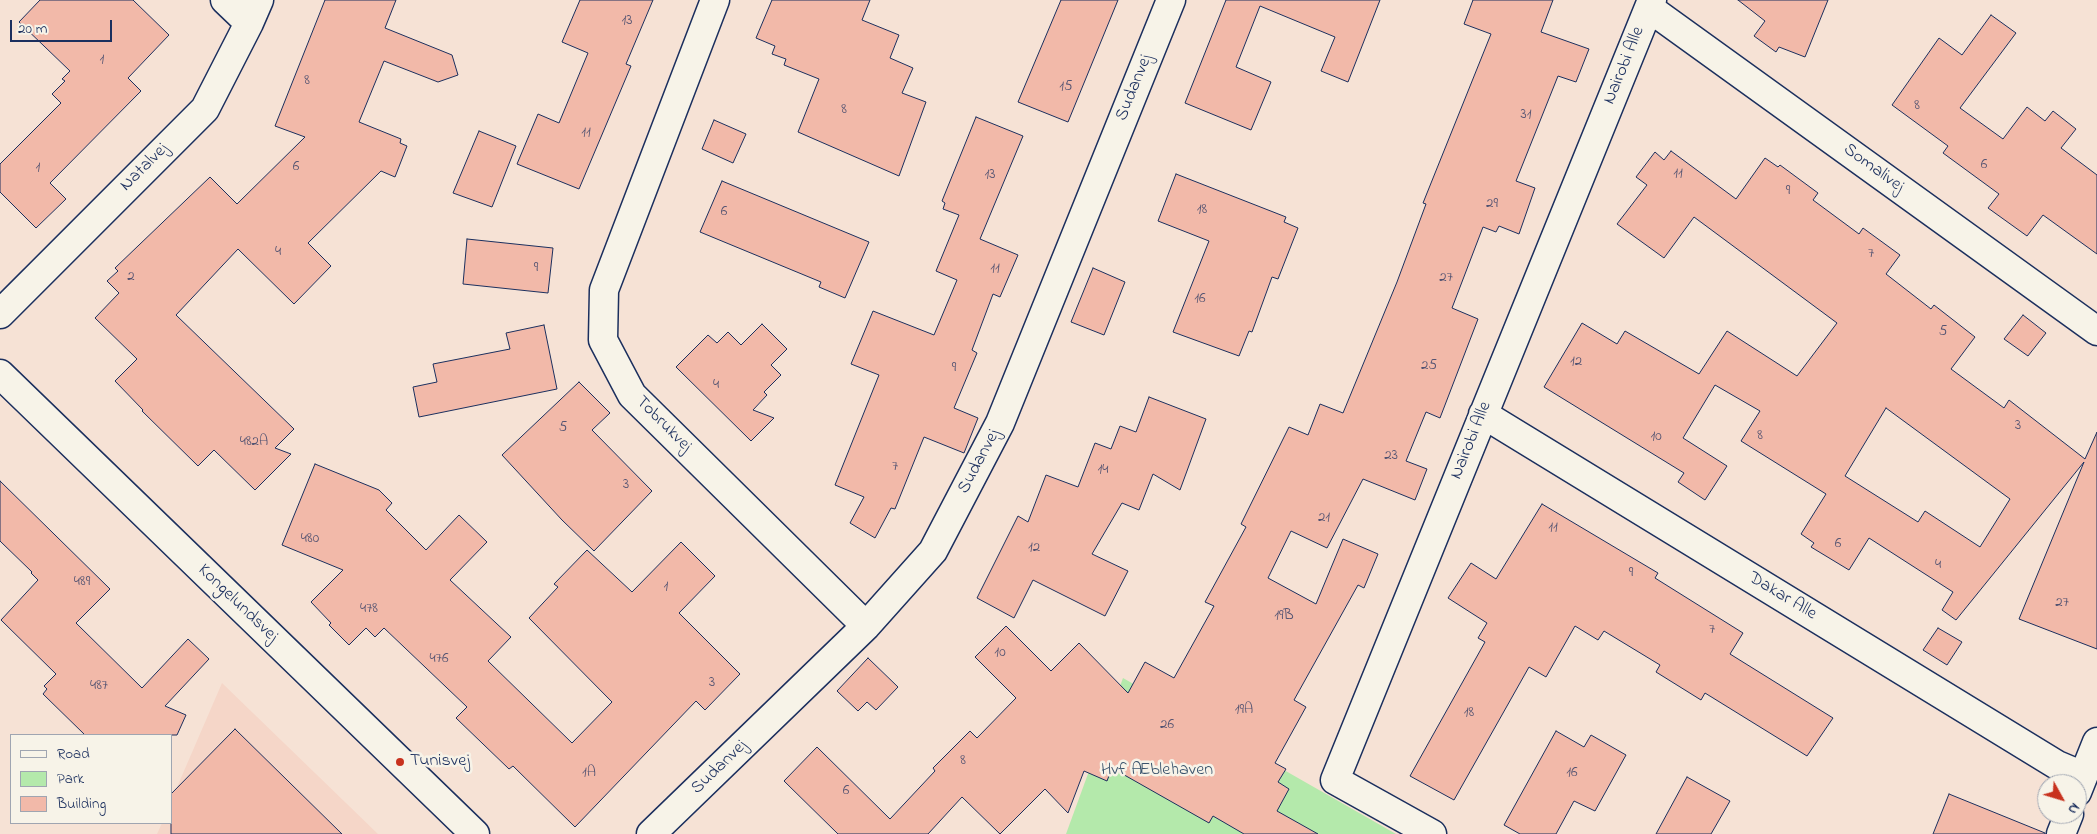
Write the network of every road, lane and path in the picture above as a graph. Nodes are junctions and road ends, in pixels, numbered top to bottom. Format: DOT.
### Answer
graph roads {
  1 [pos="225,0"];
  2 [pos="715,0"];
  3 [pos="1171,0"];
  4 [pos="1650,4"];
  5 [pos="254,12"];
  6 [pos="0,314"];
  7 [pos="2097,331"];
  8 [pos="0,374"];
  9 [pos="1483,414"];
  10 [pos="866,626"];
  11 [pos="2097,742"];
  12 [pos="2067,774"];
  13 [pos="2084,774"];
  14 [pos="475,834"];
  15 [pos="652,834"];
  16 [pos="1432,834"];
  1 -- 5 [label="street"];
  2 -- 10 [label="street, Tobrukvej"];
  3 -- 10 [label="street, Sudanvej"];
  4 -- 7 [label="street, Somalivej"];
  4 -- 9 [label="street, Nairobi Alle"];
  5 -- 6 [label="street, Natalvej"];
  8 -- 14 [label="street, Kongelundsvej"];
  9 -- 12 [label="street, Dakar Alle"];
  9 -- 16 [label="street, Nairobi Alle"];
  10 -- 15 [label="street, Sudanvej"];
  11 -- 13 [label="street"];
}
